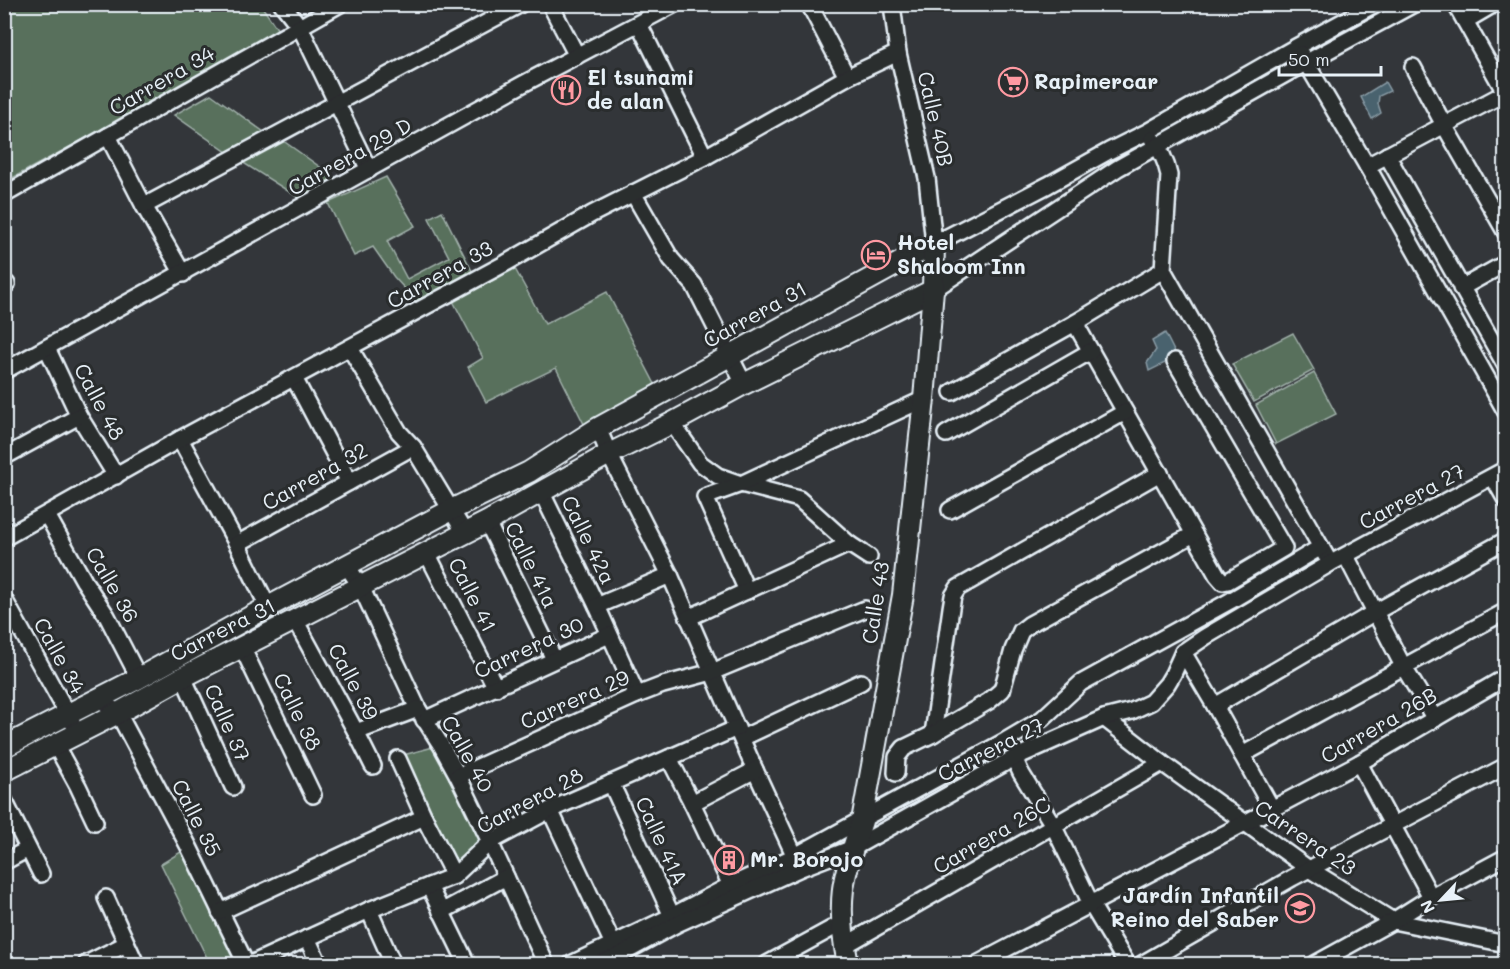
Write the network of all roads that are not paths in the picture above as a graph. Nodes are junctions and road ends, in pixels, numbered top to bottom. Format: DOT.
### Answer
graph roads {
  1 [pos="282,4"];
  2 [pos="340,4"];
  3 [pos="521,4"];
  4 [pos="550,4"];
  5 [pos="675,4"];
  6 [pos="809,4"];
  7 [pos="892,4"];
  8 [pos="1375,4"];
  9 [pos="1414,4"];
  10 [pos="1494,4"];
  11 [pos="1456,5"];
  12 [pos="1465,21"];
  13 [pos="639,24"];
  14 [pos="300,27"];
  15 [pos="1296,47"];
  16 [pos="898,53"];
  17 [pos="577,56"];
  18 [pos="1307,62"];
  19 [pos="1413,67"];
  20 [pos="847,77"];
  21 [pos="1505,93"];
  22 [pos="336,102"];
  23 [pos="1444,125"];
  24 [pos="1147,132"];
  25 [pos="108,136"];
  26 [pos="1158,146"];
  27 [pos="1387,155"];
  28 [pos="705,157"];
  29 [pos="1367,166"];
  30 [pos="369,170"];
  31 [pos="633,193"];
  32 [pos="4,195"];
  33 [pos="144,206"];
  34 [pos="1506,233"];
  35 [pos="934,244"];
  36 [pos="1506,262"];
  37 [pos="1163,270"];
  38 [pos="183,274"];
  39 [pos="1461,288"];
  40 [pos="933,290"];
  41 [pos="1075,323"];
  42 [pos="46,348"];
  43 [pos="350,348"];
  44 [pos="1091,351"];
  45 [pos="730,356"];
  46 [pos="1175,361"];
  47 [pos="1506,366"];
  48 [pos="4,371"];
  49 [pos="294,378"];
  50 [pos="744,384"];
  51 [pos="952,392"];
  52 [pos="924,399"];
  53 [pos="1506,411"];
  54 [pos="1125,412"];
  55 [pos="80,416"];
  56 [pos="672,423"];
  57 [pos="598,428"];
  58 [pos="946,434"];
  59 [pos="180,440"];
  60 [pos="413,447"];
  61 [pos="609,454"];
  62 [pos="4,457"];
  63 [pos="1160,472"];
  64 [pos="1499,473"];
  65 [pos="116,476"];
  66 [pos="349,482"];
  67 [pos="741,484"];
  68 [pos="541,491"];
  69 [pos="1506,500"];
  70 [pos="451,510"];
  71 [pos="950,510"];
  72 [pos="47,514"];
  73 [pos="487,522"];
  74 [pos="465,533"];
  75 [pos="1194,534"];
  76 [pos="4,538"];
  77 [pos="1506,540"];
  78 [pos="237,544"];
  79 [pos="849,544"];
  80 [pos="1321,547"];
  81 [pos="427,553"];
  82 [pos="1346,556"];
  83 [pos="869,557"];
  84 [pos="1331,563"];
  85 [pos="347,566"];
  86 [pos="670,575"];
  87 [pos="361,587"];
  88 [pos="747,591"];
  89 [pos="4,599"];
  90 [pos="597,606"];
  91 [pos="268,607"];
  92 [pos="865,609"];
  93 [pos="1506,611"];
  94 [pos="1375,612"];
  95 [pos="688,618"];
  96 [pos="296,620"];
  97 [pos="609,635"];
  98 [pos="242,647"];
  99 [pos="1183,652"];
  100 [pos="554,659"];
  101 [pos="1403,666"];
  102 [pos="712,672"];
  103 [pos="183,677"];
  104 [pos="1506,677"];
  105 [pos="139,678"];
  106 [pos="861,682"];
  107 [pos="496,688"];
  108 [pos="637,695"];
  109 [pos="98,698"];
  110 [pos="1215,706"];
  111 [pos="118,713"];
  112 [pos="67,714"];
  113 [pos="421,714"];
  114 [pos="1104,718"];
  115 [pos="1435,719"];
  116 [pos="356,732"];
  117 [pos="78,733"];
  118 [pos="740,733"];
  119 [pos="933,734"];
  120 [pos="55,744"];
  121 [pos="4,747"];
  122 [pos="1242,755"];
  123 [pos="669,758"];
  124 [pos="1014,758"];
  125 [pos="398,759"];
  126 [pos="1162,763"];
  127 [pos="1359,763"];
  128 [pos="373,766"];
  129 [pos="1506,766"];
  130 [pos="755,770"];
  131 [pos="4,771"];
  132 [pos="896,773"];
  133 [pos="458,776"];
  134 [pos="611,783"];
  135 [pos="233,787"];
  136 [pos="921,788"];
  137 [pos="313,795"];
  138 [pos="4,800"];
  139 [pos="692,803"];
  140 [pos="931,805"];
  141 [pos="1272,809"];
  142 [pos="550,810"];
  143 [pos="424,817"];
  144 [pos="862,820"];
  145 [pos="95,822"];
  146 [pos="1245,824"];
  147 [pos="1053,825"];
  148 [pos="1392,825"];
  149 [pos="490,842"];
  150 [pos="853,848"];
  151 [pos="28,849"];
  152 [pos="1506,856"];
  153 [pos="4,862"];
  154 [pos="798,862"];
  155 [pos="1309,869"];
  156 [pos="41,874"];
  157 [pos="454,876"];
  158 [pos="506,877"];
  159 [pos="429,886"];
  160 [pos="734,891"];
  161 [pos="1431,897"];
  162 [pos="106,898"];
  163 [pos="1091,904"];
  164 [pos="369,910"];
  165 [pos="220,912"];
  166 [pos="441,912"];
  167 [pos="672,916"];
  168 [pos="1394,921"];
  169 [pos="842,923"];
  170 [pos="308,938"];
  171 [pos="126,944"];
  172 [pos="613,944"];
  173 [pos="1506,944"];
  174 [pos="846,955"];
  175 [pos="86,964"];
  176 [pos="136,964"];
  177 [pos="248,964"];
  178 [pos="319,964"];
  179 [pos="393,964"];
  180 [pos="466,964"];
  181 [pos="546,964"];
  182 [pos="571,964"];
  183 [pos="599,964"];
  184 [pos="766,964"];
  185 [pos="977,964"];
  186 [pos="1127,964"];
  187 [pos="1142,964"];
  188 [pos="1315,964"];
  1 -- 14 [label="street"];
  2 -- 14 [label="street, Carrera 34"];
  3 -- 22 [label="street"];
  4 -- 17 [label="street"];
  5 -- 13 [label="street, Carrera 29 D"];
  6 -- 20 [label="street"];
  7 -- 16 [label="street, Calle 40B"];
  8 -- 15 [label="street"];
  9 -- 18 [label="street"];
  10 -- 12 [label="street"];
  11 -- 12 [label="street"];
  12 -- 21 [label="street"];
  13 -- 17 [label="street, Carrera 29 D"];
  13 -- 28 [label="street"];
  14 -- 22 [label="street"];
  14 -- 25 [label="street, Carrera 34"];
  15 -- 18 [label="street"];
  15 -- 24 [label="street"];
  16 -- 20 [label="street, Carrera 33"];
  16 -- 35 [label="street, Calle 40B"];
  17 -- 30 [label="street, Carrera 29 D"];
  18 -- 26 [label="street"];
  18 -- 29 [label="street"];
  19 -- 23 [label="street"];
  20 -- 28 [label="street, Carrera 33"];
  21 -- 23 [label="street"];
  22 -- 30 [label="street"];
  22 -- 33 [label="street"];
  23 -- 27 [label="street"];
  23 -- 34 [label="street"];
  24 -- 26 [label="street"];
  24 -- 35 [label="street"];
  25 -- 32 [label="street, Carrera 34"];
  25 -- 33 [label="street"];
  26 -- 37 [label="street"];
  26 -- 40 [label="street"];
  27 -- 29 [label="street"];
  27 -- 39 [label="street"];
  28 -- 31 [label="street, Carrera 33"];
  29 -- 53 [label="street"];
  30 -- 38 [label="street, Carrera 29 D"];
  31 -- 43 [label="street, Carrera 33"];
  31 -- 45 [label="street"];
  33 -- 38 [label="street"];
  35 -- 40 [label="street, Calle 43"];
  35 -- 45 [label="street, Carrera 31"];
  36 -- 39 [label="street"];
  37 -- 41 [label="street"];
  37 -- 80 [label="street"];
  38 -- 42 [label="street, Carrera 29 D"];
  39 -- 47 [label="street"];
  40 -- 50 [label="street, Carrera 31"];
  40 -- 52 [label="street, Calle 43"];
  41 -- 44 [label="street"];
  41 -- 51 [label="street"];
  42 -- 48 [label="street, Carrera 29 D"];
  42 -- 55 [label="street, Calle 48"];
  43 -- 49 [label="street, Carrera 33"];
  43 -- 60 [label="street"];
  44 -- 54 [label="street"];
  44 -- 58 [label="street"];
  45 -- 50 [label="street"];
  45 -- 57 [label="street, Carrera 31"];
  46 -- 75 [label="street"];
  49 -- 59 [label="street, Carrera 33"];
  49 -- 66 [label="street"];
  50 -- 56 [label="street, Carrera 31"];
  52 -- 67 [label="street"];
  52 -- 144 [label="street, Calle 43"];
  54 -- 63 [label="street"];
  54 -- 71 [label="street"];
  55 -- 62 [label="street"];
  55 -- 65 [label="street, Calle 48"];
  56 -- 61 [label="street, Carrera 31"];
  56 -- 67 [label="street"];
  57 -- 61 [label="street"];
  57 -- 70 [label="street, Carrera 31"];
  59 -- 65 [label="street, Carrera 33"];
  59 -- 78 [label="street"];
  60 -- 66 [label="street, Carrera 32"];
  60 -- 70 [label="street"];
  61 -- 68 [label="street, Carrera 31"];
  61 -- 86 [label="street"];
  63 -- 75 [label="street"];
  63 -- 119 [label="street"];
  64 -- 69 [label="street"];
  64 -- 82 [label="street, Carrera 27"];
  65 -- 72 [label="street, Carrera 33"];
  66 -- 78 [label="street, Carrera 32"];
  67 -- 79 [label="street"];
  67 -- 88 [label="street"];
  68 -- 73 [label="street, Carrera 31"];
  68 -- 90 [label="street, Calle 42a"];
  70 -- 74 [label="street"];
  70 -- 85 [label="street, Carrera 31"];
  72 -- 76 [label="street, Carrera 33"];
  72 -- 105 [label="street, Calle 36"];
  73 -- 74 [label="street, Carrera 31"];
  73 -- 100 [label="street, Calle 41a"];
  74 -- 81 [label="street, Carrera 31"];
  75 -- 119 [label="street"];
  77 -- 94 [label="street"];
  78 -- 91 [label="street"];
  79 -- 83 [label="street"];
  79 -- 88 [label="street"];
  80 -- 84 [label="street"];
  80 -- 136 [label="street, Carrera 27"];
  81 -- 87 [label="street, Carrera 31"];
  81 -- 107 [label="street, Calle 41"];
  82 -- 84 [label="street, Carrera 27"];
  82 -- 94 [label="street"];
  84 -- 99 [label="street, Carrera 27"];
  85 -- 87 [label="street, Calle 40"];
  85 -- 91 [label="street, Carrera 31"];
  86 -- 90 [label="street, Carrera 30"];
  86 -- 95 [label="street"];
  87 -- 96 [label="street, Carrera 31"];
  87 -- 113 [label="street, Calle 40"];
  88 -- 95 [label="street"];
  89 -- 112 [label="street, Calle 34"];
  90 -- 97 [label="street, Carrera 30"];
  91 -- 105 [label="street, Carrera 31"];
  92 -- 102 [label="street, Carrera 29"];
  93 -- 101 [label="street"];
  94 -- 101 [label="street"];
  94 -- 110 [label="street"];
  95 -- 102 [label="street"];
  96 -- 98 [label="street, Carrera 31"];
  96 -- 116 [label="street, Calle 39"];
  97 -- 100 [label="street, Carrera 30"];
  97 -- 108 [label="street"];
  98 -- 103 [label="street, Carrera 31"];
  98 -- 137 [label="street, Calle 38"];
  99 -- 110 [label="street"];
  99 -- 114 [label="street, Carrera 27"];
  100 -- 107 [label="street, Carrera 30"];
  101 -- 115 [label="street"];
  101 -- 122 [label="street"];
  102 -- 108 [label="street, Carrera 29"];
  102 -- 118 [label="street"];
  103 -- 111 [label="street, Carrera 31"];
  103 -- 135 [label="street, Calle 37"];
  104 -- 115 [label="street, Carrera 26B"];
  105 -- 109 [label="street, Carrera 31"];
  106 -- 118 [label="street, Carrera 28"];
  107 -- 113 [label="street, Carrera 30"];
  108 -- 133 [label="street, Carrera 29"];
  109 -- 111 [label="street, Calle 35"];
  109 -- 112 [label="street, Carrera 31"];
  110 -- 122 [label="street"];
  111 -- 117 [label="street, Carrera 31"];
  111 -- 165 [label="street, Calle 35"];
  112 -- 117 [label="street, Calle 34"];
  112 -- 121 [label="street, Carrera 31"];
  113 -- 116 [label="street, Carrera 30"];
  113 -- 133 [label="street, Calle 40"];
  114 -- 124 [label="street, Carrera 27"];
  114 -- 126 [label="street, Carrera 23"];
  115 -- 127 [label="street, Carrera 26B"];
  116 -- 128 [label="street, Calle 39"];
  117 -- 120 [label="street, Carrera 31"];
  118 -- 123 [label="street, Carrera 28"];
  118 -- 130 [label="street"];
  119 -- 132 [label="street"];
  120 -- 131 [label="street, Carrera 31"];
  120 -- 145 [label="street"];
  122 -- 141 [label="street"];
  123 -- 134 [label="street, Carrera 28"];
  123 -- 139 [label="street"];
  124 -- 140 [label="street, Carrera 27"];
  124 -- 147 [label="street"];
  125 -- 143 [label="street"];
  126 -- 146 [label="street, Carrera 23"];
  126 -- 147 [label="street, Carrera 26C"];
  127 -- 141 [label="street, Carrera 26B"];
  127 -- 148 [label="street"];
  129 -- 148 [label="street"];
  130 -- 139 [label="street"];
  130 -- 154 [label="street"];
  133 -- 149 [label="street, Calle 40"];
  134 -- 142 [label="street, Carrera 28"];
  134 -- 167 [label="street, Calle 41A"];
  136 -- 140 [label="street"];
  136 -- 144 [label="street, Carrera 27"];
  138 -- 151 [label="street"];
  139 -- 160 [label="street"];
  140 -- 150 [label="street, Carrera 27"];
  141 -- 146 [label="street, Carrera 26B"];
  142 -- 149 [label="street, Carrera 28"];
  142 -- 172 [label="street"];
  143 -- 157 [label="street"];
  143 -- 165 [label="street"];
  144 -- 150 [label="street, Calle 43"];
  144 -- 154 [label="street, Carrera 27"];
  146 -- 155 [label="street, Carrera 23"];
  146 -- 163 [label="street, Carrera 26B"];
  147 -- 163 [label="street"];
  147 -- 174 [label="street, Carrera 26C"];
  148 -- 155 [label="street"];
  148 -- 161 [label="street"];
  149 -- 157 [label="street, Carrera 28"];
  149 -- 158 [label="street, Calle 40"];
  150 -- 154 [label="street, Carrera 27"];
  150 -- 169 [label="street, Calle 43"];
  151 -- 153 [label="street"];
  151 -- 156 [label="street"];
  152 -- 161 [label="street"];
  154 -- 160 [label="street, Carrera 27"];
  155 -- 168 [label="street, Carrera 23"];
  155 -- 187 [label="street"];
  157 -- 159 [label="street, Carrera 28"];
  158 -- 166 [label="street"];
  158 -- 181 [label="street, Calle 40"];
  159 -- 164 [label="street, Carrera 28"];
  159 -- 166 [label="street"];
  160 -- 167 [label="street, Carrera 27"];
  160 -- 183 [label="street, Carrera 27"];
  161 -- 168 [label="street"];
  162 -- 171 [label="street"];
  163 -- 185 [label="street, Carrera 26B"];
  163 -- 186 [label="street"];
  164 -- 170 [label="street, Carrera 28"];
  164 -- 179 [label="street"];
  165 -- 177 [label="street, Calle 35"];
  166 -- 180 [label="street"];
  167 -- 172 [label="street, Carrera 27"];
  168 -- 173 [label="street, Carrera 23"];
  168 -- 188 [label="street"];
  169 -- 174 [label="street, Calle 43"];
  169 -- 184 [label="street"];
  170 -- 177 [label="street, Carrera 28"];
  170 -- 178 [label="street"];
  171 -- 175 [label="street"];
  171 -- 176 [label="street"];
  172 -- 182 [label="street, Carrera 27"];
}
